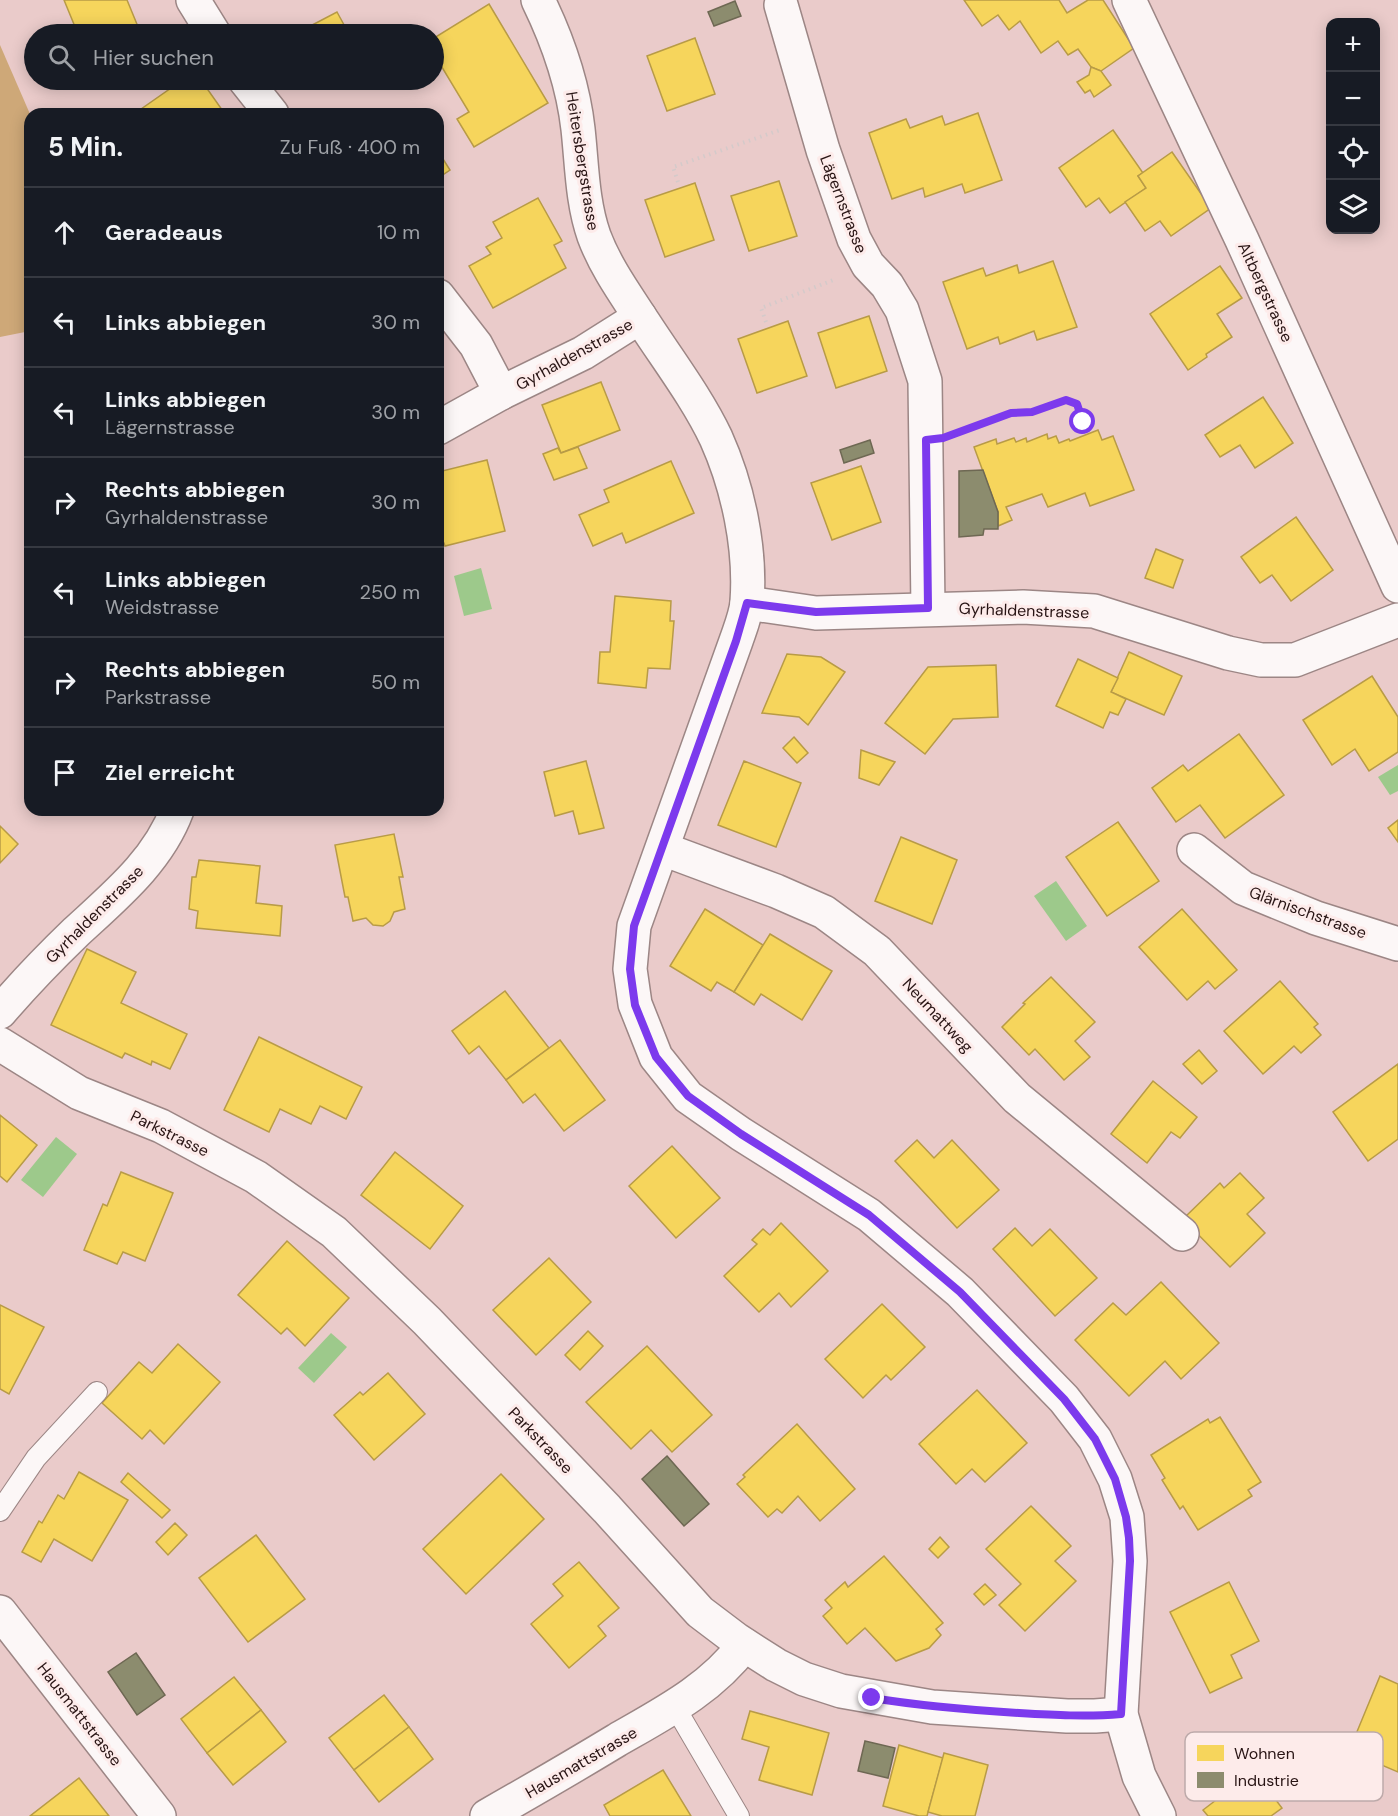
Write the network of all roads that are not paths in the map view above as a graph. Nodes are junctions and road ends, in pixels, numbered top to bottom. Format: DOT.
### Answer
graph roads {
  1 [pos="193,0"];
  2 [pos="538,0"];
  3 [pos="1129,0"];
  4 [pos="781,5"];
  5 [pos="208,24"];
  6 [pos="253,90"];
  7 [pos="267,108"];
  8 [pos="444,304"];
  9 [pos="640,317"];
  10 [pos="501,393"];
  11 [pos="444,425"];
  12 [pos="1398,586"];
  13 [pos="747,603"];
  14 [pos="928,608"];
  15 [pos="1398,620"];
  16 [pos="174,816"];
  17 [pos="663,849"];
  18 [pos="1194,850"];
  19 [pos="1398,944"];
  20 [pos="0,1012"];
  21 [pos="0,1044"];
  22 [pos="1182,1234"];
  23 [pos="97,1392"];
  24 [pos="0,1511"];
  25 [pos="0,1612"];
  26 [pos="744,1645"];
  27 [pos="675,1707"];
  28 [pos="1121,1714"];
  29 [pos="159,1816"];
  30 [pos="487,1816"];
  31 [pos="739,1816"];
  32 [pos="1159,1816"];
  1 -- 5 [label="street"];
  2 -- 9 [label="street, Heitersbergstrasse"];
  3 -- 12 [label="street, Altbergstrasse"];
  4 -- 14 [label="street, Lägernstrasse"];
  6 -- 7 [label="street"];
  8 -- 10 [label="street"];
  9 -- 10 [label="street, Gyrhaldenstrasse"];
  9 -- 13 [label="street, Gyrhaldenstrasse"];
  10 -- 11 [label="street, Gyrhaldenstrasse"];
  13 -- 14 [label="street, Gyrhaldenstrasse"];
  13 -- 17 [label="street"];
  14 -- 15 [label="street, Gyrhaldenstrasse"];
  16 -- 20 [label="street, Gyrhaldenstrasse"];
  17 -- 22 [label="street, Neumattweg"];
  17 -- 28 [label="street"];
  18 -- 19 [label="street, Glärnischstrasse"];
  21 -- 26 [label="street, Parkstrasse"];
  23 -- 24 [label="lane"];
  25 -- 29 [label="street, Hausmattstrasse"];
  26 -- 27 [label="street, Hausmattstrasse"];
  26 -- 28 [label="street, Parkstrasse"];
  27 -- 30 [label="street, Hausmattstrasse"];
  27 -- 31 [label="lane"];
  28 -- 32 [label="street"];
}
